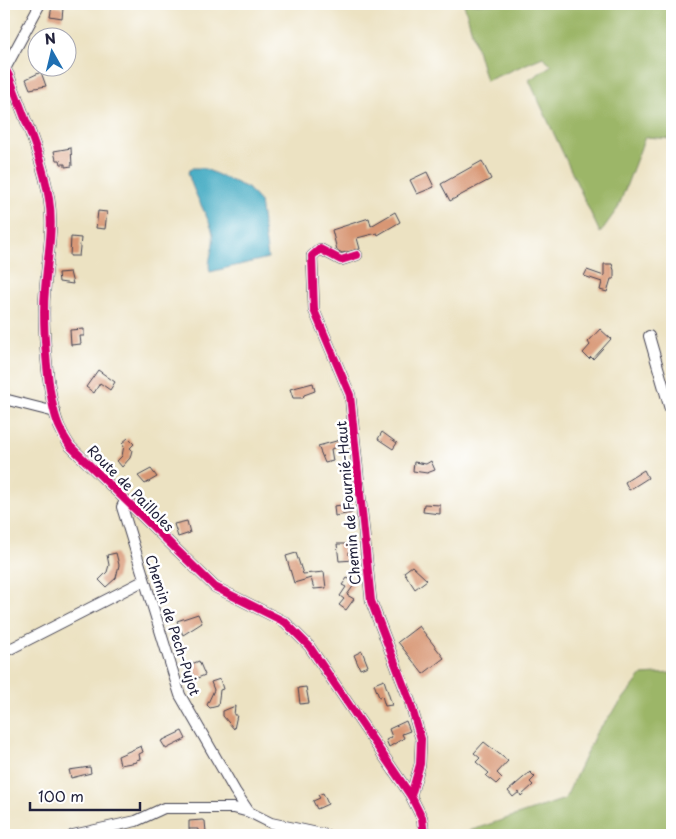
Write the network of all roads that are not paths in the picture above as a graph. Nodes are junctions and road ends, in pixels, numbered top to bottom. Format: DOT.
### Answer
graph roads {
  1 [pos="40,4"];
  2 [pos="5,68"];
  3 [pos="357,255"];
  4 [pos="648,336"];
  5 [pos="4,400"];
  6 [pos="55,412"];
  7 [pos="672,416"];
  8 [pos="125,501"];
  9 [pos="143,581"];
  10 [pos="10,649"];
  11 [pos="411,796"];
  12 [pos="249,812"];
  13 [pos="73,835"];
  14 [pos="327,835"];
  15 [pos="424,835"];
  1 -- 2 [label="street"];
  2 -- 6 [label="street, Route de Pailloles"];
  3 -- 11 [label="street, Chemin de Fournié-Haut"];
  4 -- 7 [label="street"];
  5 -- 6 [label="street"];
  6 -- 8 [label="street, Route de Pailloles"];
  8 -- 9 [label="street, Chemin de Pech-Pujot"];
  8 -- 11 [label="street, Route de Pailloles"];
  9 -- 10 [label="street"];
  9 -- 12 [label="street, Chemin de Pech-Pujot"];
  11 -- 15 [label="street, Route de Pailloles"];
  12 -- 13 [label="street"];
  12 -- 14 [label="street"];
}
